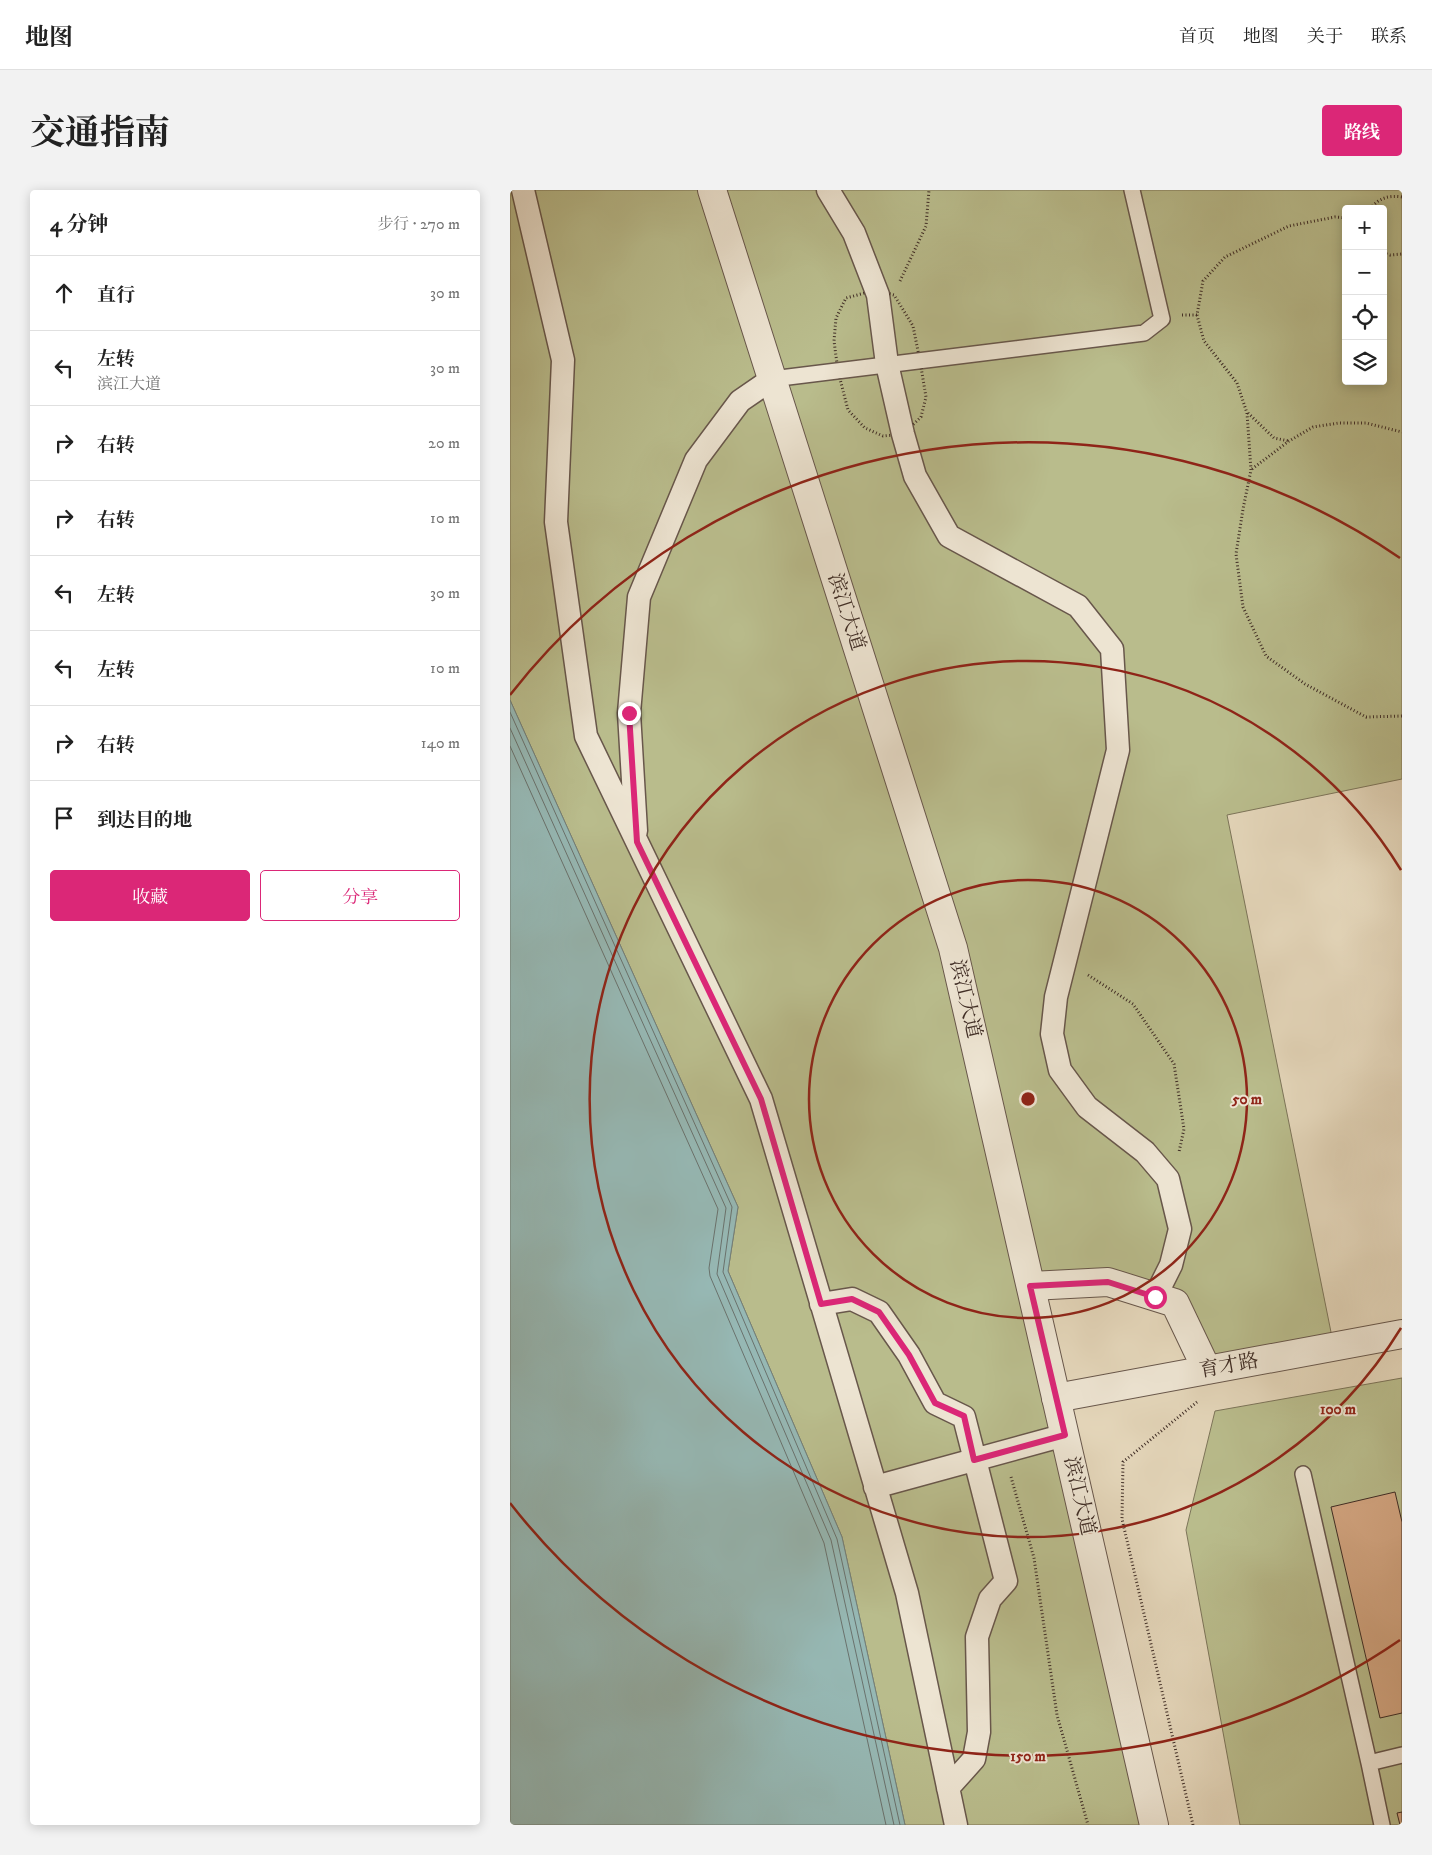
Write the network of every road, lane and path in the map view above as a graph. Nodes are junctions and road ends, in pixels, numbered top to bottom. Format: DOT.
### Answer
graph roads {
  1 [pos="523,190"];
  2 [pos="712,190"];
  3 [pos="828,190"];
  4 [pos="929,190"];
  5 [pos="1132,190"];
  6 [pos="1402,197"];
  7 [pos="1373,205"];
  8 [pos="1342,218"];
  9 [pos="1387,254"];
  10 [pos="1402,254"];
  11 [pos="894,296"];
  12 [pos="887,364"];
  13 [pos="772,379"];
  14 [pos="1248,413"];
  15 [pos="1402,432"];
  16 [pos="1289,441"];
  17 [pos="1251,470"];
  18 [pos="1402,716"];
  19 [pos="637,842"];
  20 [pos="1065,957"];
  21 [pos="1170,1187"];
  22 [pos="1030,1286"];
  23 [pos="1155,1297"];
  24 [pos="821,1304"];
  25 [pos="1402,1334"];
  26 [pos="1207,1370"];
  27 [pos="1203,1397"];
  28 [pos="1056,1398"];
  29 [pos="1065,1435"];
  30 [pos="1004,1452"];
  31 [pos="974,1460"];
  32 [pos="1303,1474"];
  33 [pos="875,1487"];
  34 [pos="1402,1755"];
  35 [pos="1369,1763"];
  36 [pos="948,1788"];
  37 [pos="956,1825"];
  38 [pos="1088,1825"];
  39 [pos="1154,1825"];
  40 [pos="1193,1825"];
  41 [pos="1382,1825"];
  1 -- 19 [label="street"];
  2 -- 13 [label="street, 滨江大道"];
  3 -- 12 [label="street"];
  4 -- 11 [label="path"];
  5 -- 12 [label="lane"];
  6 -- 7 [label="path"];
  8 -- 14 [label="path"];
  9 -- 10 [label="path"];
  12 -- 13 [label="lane"];
  12 -- 20 [label="street"];
  13 -- 19 [label="street"];
  13 -- 22 [label="street, 滨江大道"];
  14 -- 16 [label="path"];
  14 -- 17 [label="path"];
  15 -- 16 [label="path"];
  16 -- 17 [label="path"];
  17 -- 18 [label="path"];
  19 -- 24 [label="street"];
  20 -- 21 [label="street"];
  20 -- 21 [label="path"];
  21 -- 23 [label="street"];
  22 -- 23 [label="street"];
  22 -- 28 [label="street, 滨江大道"];
  23 -- 26 [label="street"];
  24 -- 31 [label="street"];
  24 -- 33 [label="street"];
  25 -- 26 [label="street, 育才路"];
  26 -- 28 [label="street, 育才路"];
  27 -- 40 [label="path"];
  28 -- 29 [label="street, 滨江大道"];
  29 -- 30 [label="street"];
  29 -- 39 [label="street, 滨江大道"];
  30 -- 31 [label="street"];
  30 -- 38 [label="path"];
  31 -- 33 [label="street"];
  31 -- 36 [label="street"];
  32 -- 35 [label="lane"];
  33 -- 36 [label="street"];
  34 -- 35 [label="lane"];
  35 -- 41 [label="lane"];
  36 -- 37 [label="street"];
}
